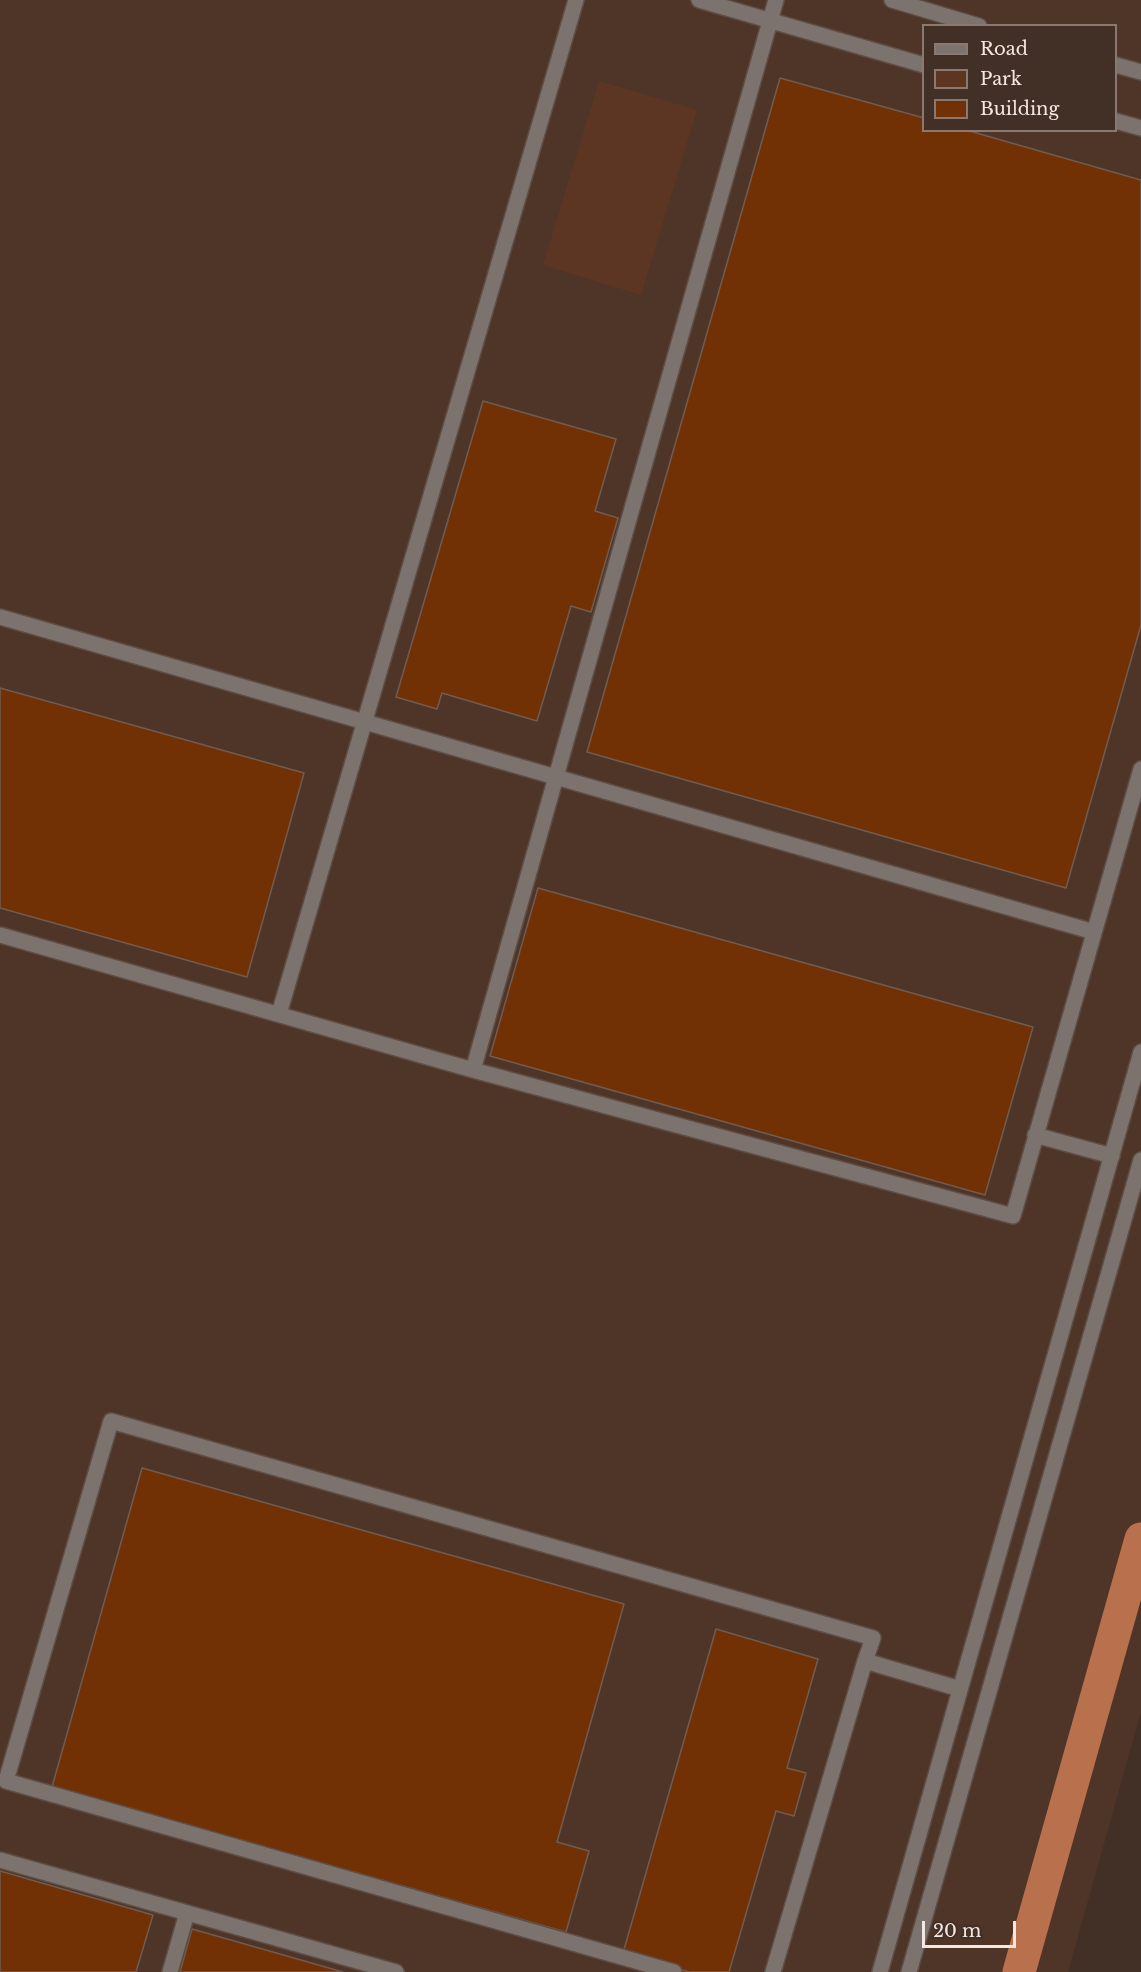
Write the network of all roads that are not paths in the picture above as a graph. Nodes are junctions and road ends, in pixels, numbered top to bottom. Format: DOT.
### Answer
graph roads {
  1 [pos="576,0"];
  2 [pos="699,0"];
  3 [pos="776,0"];
  4 [pos="892,0"];
  5 [pos="770,21"];
  6 [pos="972,24"];
  7 [pos="922,64"];
  8 [pos="1117,65"];
  9 [pos="1141,72"];
  10 [pos="1117,121"];
  11 [pos="1141,128"];
  12 [pos="0,617"];
  13 [pos="365,722"];
  14 [pos="1141,770"];
  15 [pos="556,777"];
  16 [pos="1094,932"];
  17 [pos="0,935"];
  18 [pos="279,1014"];
  19 [pos="1141,1052"];
  20 [pos="473,1070"];
  21 [pos="1035,1135"];
  22 [pos="1112,1156"];
  23 [pos="1141,1160"];
  24 [pos="865,1661"];
  25 [pos="960,1689"];
  26 [pos="0,1860"];
  27 [pos="187,1913"];
  28 [pos="170,1972"];
  29 [pos="396,1972"];
  30 [pos="674,1972"];
  31 [pos="773,1972"];
  32 [pos="880,1972"];
  33 [pos="909,1972"];
  1 -- 13 [label="street"];
  2 -- 5 [label="street"];
  3 -- 5 [label="street"];
  4 -- 6 [label="street"];
  5 -- 7 [label="street"];
  5 -- 15 [label="street"];
  8 -- 9 [label="street"];
  10 -- 11 [label="street"];
  12 -- 13 [label="street"];
  13 -- 15 [label="street"];
  13 -- 18 [label="street"];
  14 -- 16 [label="street"];
  15 -- 16 [label="street"];
  15 -- 20 [label="street"];
  16 -- 21 [label="street"];
  17 -- 18 [label="street"];
  18 -- 20 [label="street"];
  19 -- 22 [label="street"];
  20 -- 21 [label="street"];
  21 -- 22 [label="street"];
  22 -- 25 [label="street"];
  23 -- 33 [label="street"];
  24 -- 25 [label="street"];
  24 -- 30 [label="street"];
  24 -- 31 [label="street"];
  25 -- 32 [label="street"];
  26 -- 27 [label="street"];
  27 -- 28 [label="street"];
  27 -- 29 [label="street"];
}
